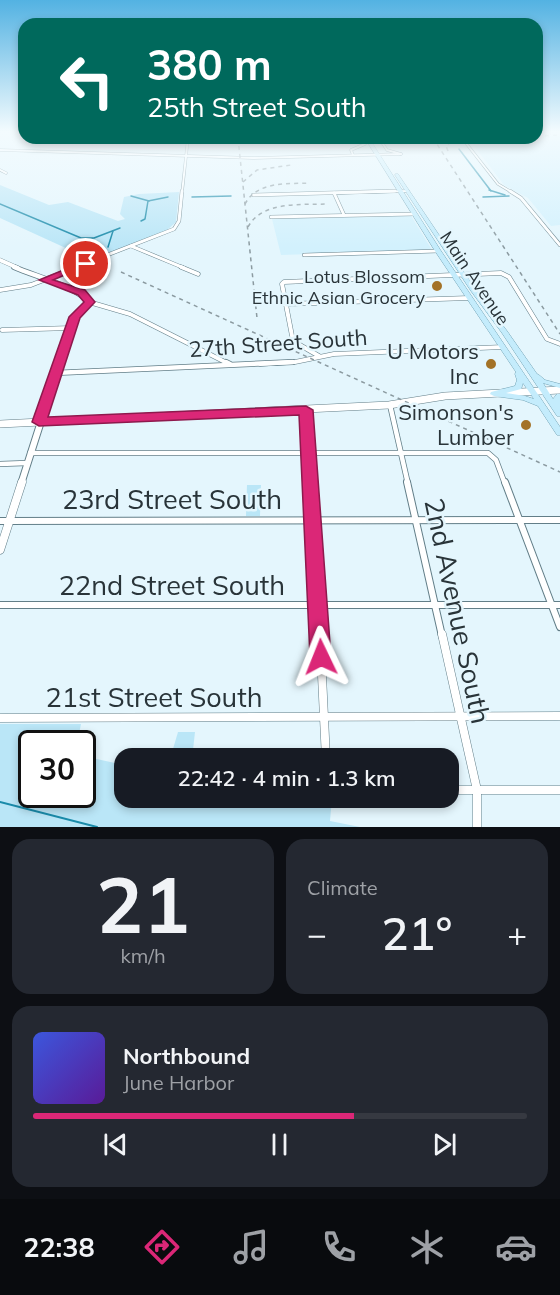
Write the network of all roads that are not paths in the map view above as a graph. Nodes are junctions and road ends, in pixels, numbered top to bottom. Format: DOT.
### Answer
graph roads {
  1 [pos="2,171"];
  2 [pos="184,171"];
  3 [pos="391,171"];
  4 [pos="488,171"];
  5 [pos="6,172"];
  6 [pos="405,191"];
  7 [pos="334,193"];
  8 [pos="253,195"];
  9 [pos="344,215"];
  10 [pos="416,215"];
  11 [pos="272,217"];
  12 [pos="430,226"];
  13 [pos="560,245"];
  14 [pos="131,246"];
  15 [pos="438,251"];
  16 [pos="304,255"];
  17 [pos="0,260"];
  18 [pos="462,273"];
  19 [pos="198,274"];
  20 [pos="454,274"];
  21 [pos="44,280"];
  22 [pos="0,290"];
  23 [pos="468,296"];
  24 [pos="89,302"];
  25 [pos="285,304"];
  26 [pos="494,317"];
  27 [pos="71,328"];
  28 [pos="2,330"];
  29 [pos="560,344"];
  30 [pos="504,347"];
  31 [pos="319,356"];
  32 [pos="513,361"];
  33 [pos="233,365"];
  34 [pos="530,370"];
  35 [pos="55,373"];
  36 [pos="560,388"];
  37 [pos="545,391"];
  38 [pos="533,392"];
  39 [pos="494,394"];
  40 [pos="560,396"];
  41 [pos="390,405"];
  42 [pos="543,407"];
  43 [pos="306,410"];
  44 [pos="559,413"];
  45 [pos="39,422"];
  46 [pos="0,424"];
  47 [pos="560,434"];
  48 [pos="30,453"];
  49 [pos="309,453"];
  50 [pos="401,453"];
  51 [pos="27,463"];
  52 [pos="0,464"];
  53 [pos="416,519"];
  54 [pos="519,519"];
  55 [pos="10,520"];
  56 [pos="313,520"];
  57 [pos="560,520"];
  58 [pos="0,521"];
  59 [pos="0,550"];
  60 [pos="0,605"];
  61 [pos="319,605"];
  62 [pos="435,605"];
  63 [pos="552,605"];
  64 [pos="560,605"];
  65 [pos="560,627"];
  66 [pos="560,716"];
  67 [pos="460,717"];
  68 [pos="0,718"];
  69 [pos="323,718"];
  70 [pos="325,748"];
  71 [pos="459,790"];
  72 [pos="477,790"];
  73 [pos="560,790"];
  74 [pos="477,827"];
  1 -- 5 [label="street"];
  2 -- 14 [label="street"];
  3 -- 6 [label="main road, Main Avenue"];
  4 -- 13 [label="street"];
  6 -- 7 [label="street"];
  6 -- 10 [label="main road, Main Avenue"];
  6 -- 12 [label="main road, Main Avenue"];
  7 -- 8 [label="street"];
  7 -- 9 [label="street"];
  9 -- 10 [label="street"];
  9 -- 11 [label="street"];
  10 -- 12 [label="main road"];
  10 -- 15 [label="main road, Main Avenue"];
  12 -- 18 [label="main road, Main Avenue"];
  14 -- 19 [label="street"];
  14 -- 21 [label="street"];
  15 -- 16 [label="street"];
  15 -- 20 [label="main road, Main Avenue"];
  17 -- 21 [label="street"];
  18 -- 20 [label="street"];
  18 -- 26 [label="main road, Main Avenue"];
  18 -- 29 [label="street"];
  20 -- 23 [label="main road, Main Avenue"];
  20 -- 25 [label="street"];
  21 -- 22 [label="street"];
  21 -- 24 [label="street"];
  23 -- 25 [label="street"];
  23 -- 26 [label="main road"];
  23 -- 30 [label="main road, Main Avenue"];
  24 -- 27 [label="street"];
  24 -- 33 [label="street"];
  25 -- 31 [label="street"];
  26 -- 34 [label="main road, Main Avenue"];
  27 -- 28 [label="street"];
  27 -- 35 [label="street"];
  30 -- 31 [label="street, 27th Street South"];
  30 -- 32 [label="main road, Main Avenue"];
  31 -- 33 [label="street, 27th Street South"];
  32 -- 38 [label="main road, Main Avenue"];
  32 -- 39 [label="main road"];
  33 -- 35 [label="street, 27th Street South"];
  34 -- 36 [label="main road"];
  34 -- 37 [label="main road, Main Avenue"];
  35 -- 45 [label="street"];
  36 -- 37 [label="main road"];
  37 -- 38 [label="main road"];
  37 -- 44 [label="main road, Main Avenue"];
  38 -- 39 [label="main road"];
  38 -- 42 [label="main road, Main Avenue"];
  39 -- 41 [label="main road"];
  39 -- 42 [label="main road"];
  40 -- 44 [label="main road"];
  41 -- 43 [label="main road"];
  41 -- 50 [label="street, 2nd Avenue South"];
  42 -- 47 [label="main road, Main Avenue"];
  43 -- 45 [label="main road"];
  43 -- 49 [label="street"];
  45 -- 46 [label="main road"];
  45 -- 48 [label="street"];
  48 -- 49 [label="street"];
  48 -- 51 [label="street"];
  49 -- 50 [label="street"];
  49 -- 56 [label="street"];
  50 -- 53 [label="street, 2nd Avenue South"];
  50 -- 54 [label="street"];
  51 -- 52 [label="street"];
  51 -- 55 [label="street"];
  53 -- 54 [label="street, 23rd Street South"];
  53 -- 56 [label="street, 23rd Street South"];
  53 -- 62 [label="street, 2nd Avenue South"];
  54 -- 57 [label="street, 23rd Street South"];
  54 -- 63 [label="street"];
  55 -- 56 [label="street, 23rd Street South"];
  55 -- 58 [label="street, 23rd Street South"];
  55 -- 59 [label="street"];
  56 -- 61 [label="street"];
  60 -- 61 [label="street, 22nd Street South"];
  61 -- 62 [label="street, 22nd Street South"];
  61 -- 69 [label="street"];
  62 -- 63 [label="street, 22nd Street South"];
  62 -- 67 [label="street, 2nd Avenue South"];
  63 -- 64 [label="street, 22nd Street South"];
  63 -- 65 [label="street"];
  66 -- 67 [label="street, 21st Street South"];
  67 -- 69 [label="street, 21st Street South"];
  67 -- 72 [label="street, 2nd Avenue South"];
  68 -- 69 [label="street, 21st Street South"];
  69 -- 70 [label="street"];
  71 -- 72 [label="street"];
  72 -- 73 [label="street"];
  72 -- 74 [label="street, 2nd Avenue South"];
}
